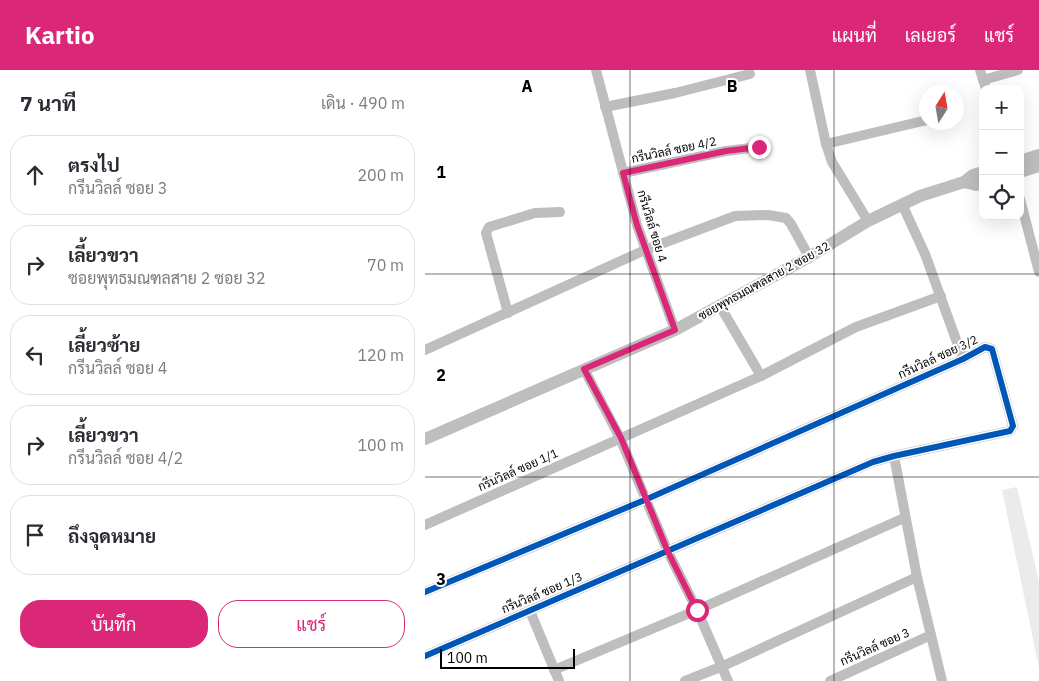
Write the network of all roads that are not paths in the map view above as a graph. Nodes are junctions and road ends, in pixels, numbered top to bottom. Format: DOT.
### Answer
graph roads {
  1 [pos="596,70"];
  2 [pos="810,70"];
  3 [pos="980,70"];
  4 [pos="1018,70"];
  5 [pos="750,74"];
  6 [pos="985,85"];
  7 [pos="605,107"];
  8 [pos="919,122"];
  9 [pos="826,144"];
  10 [pos="759,147"];
  11 [pos="1039,155"];
  12 [pos="1024,160"];
  13 [pos="1039,166"];
  14 [pos="1024,171"];
  15 [pos="623,173"];
  16 [pos="979,173"];
  17 [pos="964,182"];
  18 [pos="979,184"];
  19 [pos="903,204"];
  20 [pos="560,212"];
  21 [pos="1024,214"];
  22 [pos="868,220"];
  23 [pos="645,250"];
  24 [pos="809,257"];
  25 [pos="1038,265"];
  26 [pos="941,296"];
  27 [pos="720,306"];
  28 [pos="508,313"];
  29 [pos="675,330"];
  30 [pos="425,350"];
  31 [pos="963,359"];
  32 [pos="584,369"];
  33 [pos="761,376"];
  34 [pos="621,438"];
  35 [pos="425,439"];
  36 [pos="894,456"];
  37 [pos="647,499"];
  38 [pos="904,518"];
  39 [pos="425,525"];
  40 [pos="668,552"];
  41 [pos="917,577"];
  42 [pos="425,592"];
  43 [pos="697,610"];
  44 [pos="530,611"];
  45 [pos="931,635"];
  46 [pos="425,656"];
  47 [pos="723,666"];
  48 [pos="554,670"];
  49 [pos="833,680"];
  50 [pos="559,681"];
  51 [pos="685,681"];
  52 [pos="728,681"];
  53 [pos="942,681"];
  1 -- 7 [label="street, กรีนวิลล์ ซอย 4"];
  2 -- 9 [label="street"];
  3 -- 6 [label="street"];
  4 -- 6 [label="street"];
  5 -- 7 [label="street"];
  7 -- 15 [label="street, กรีนวิลล์ ซอย 4"];
  8 -- 9 [label="street"];
  9 -- 22 [label="street"];
  10 -- 15 [label="street, กรีนวิลล์ ซอย 4/2"];
  11 -- 12 [label="street"];
  13 -- 14 [label="street"];
  15 -- 23 [label="street, กรีนวิลล์ ซอย 4"];
  16 -- 17 [label="street, ซอยพุทธมณฑลสาย 2 ซอย 32"];
  17 -- 18 [label="street, ซอยพุทธมณฑลสาย 2 ซอย 32"];
  17 -- 19 [label="street, ซอยพุทธมณฑลสาย 2 ซอย 32"];
  19 -- 22 [label="street, ซอยพุทธมณฑลสาย 2 ซอย 32"];
  19 -- 26 [label="street"];
  20 -- 28 [label="street"];
  21 -- 25 [label="street"];
  22 -- 24 [label="street, ซอยพุทธมณฑลสาย 2 ซอย 32"];
  23 -- 24 [label="street"];
  23 -- 28 [label="street"];
  23 -- 29 [label="street, กรีนวิลล์ ซอย 4"];
  24 -- 27 [label="street, ซอยพุทธมณฑลสาย 2 ซอย 32"];
  26 -- 31 [label="street"];
  26 -- 33 [label="street, กรีนวิลล์ ซอย 1/1"];
  27 -- 29 [label="street, ซอยพุทธมณฑลสาย 2 ซอย 32"];
  27 -- 33 [label="street"];
  28 -- 30 [label="street"];
  29 -- 32 [label="street, ซอยพุทธมณฑลสาย 2 ซอย 32"];
  31 -- 36 [label="street, กรีนวิลล์ ซอย 3/2"];
  31 -- 37 [label="street, กรีนวิลล์ ซอย 3/2"];
  32 -- 34 [label="street"];
  32 -- 35 [label="street, ซอยพุทธมณฑลสาย 2 ซอย 32"];
  33 -- 34 [label="street, กรีนวิลล์ ซอย 1/1"];
  34 -- 37 [label="street"];
  34 -- 39 [label="street, กรีนวิลล์ ซอย 1/1"];
  36 -- 38 [label="street"];
  36 -- 40 [label="street, กรีนวิลล์ ซอย 3/2"];
  37 -- 40 [label="street"];
  37 -- 42 [label="street, กรีนวิลล์ ซอย 3/2"];
  38 -- 41 [label="street"];
  38 -- 43 [label="street"];
  40 -- 43 [label="street"];
  40 -- 44 [label="street, กรีนวิลล์ ซอย 1/3"];
  41 -- 45 [label="street"];
  41 -- 47 [label="street"];
  43 -- 47 [label="street"];
  43 -- 48 [label="street"];
  44 -- 46 [label="street, กรีนวิลล์ ซอย 1/3"];
  44 -- 48 [label="street"];
  45 -- 49 [label="street, กรีนวิลล์ ซอย 3"];
  45 -- 53 [label="street"];
  47 -- 51 [label="street"];
  47 -- 52 [label="street"];
  48 -- 50 [label="street"];
}
